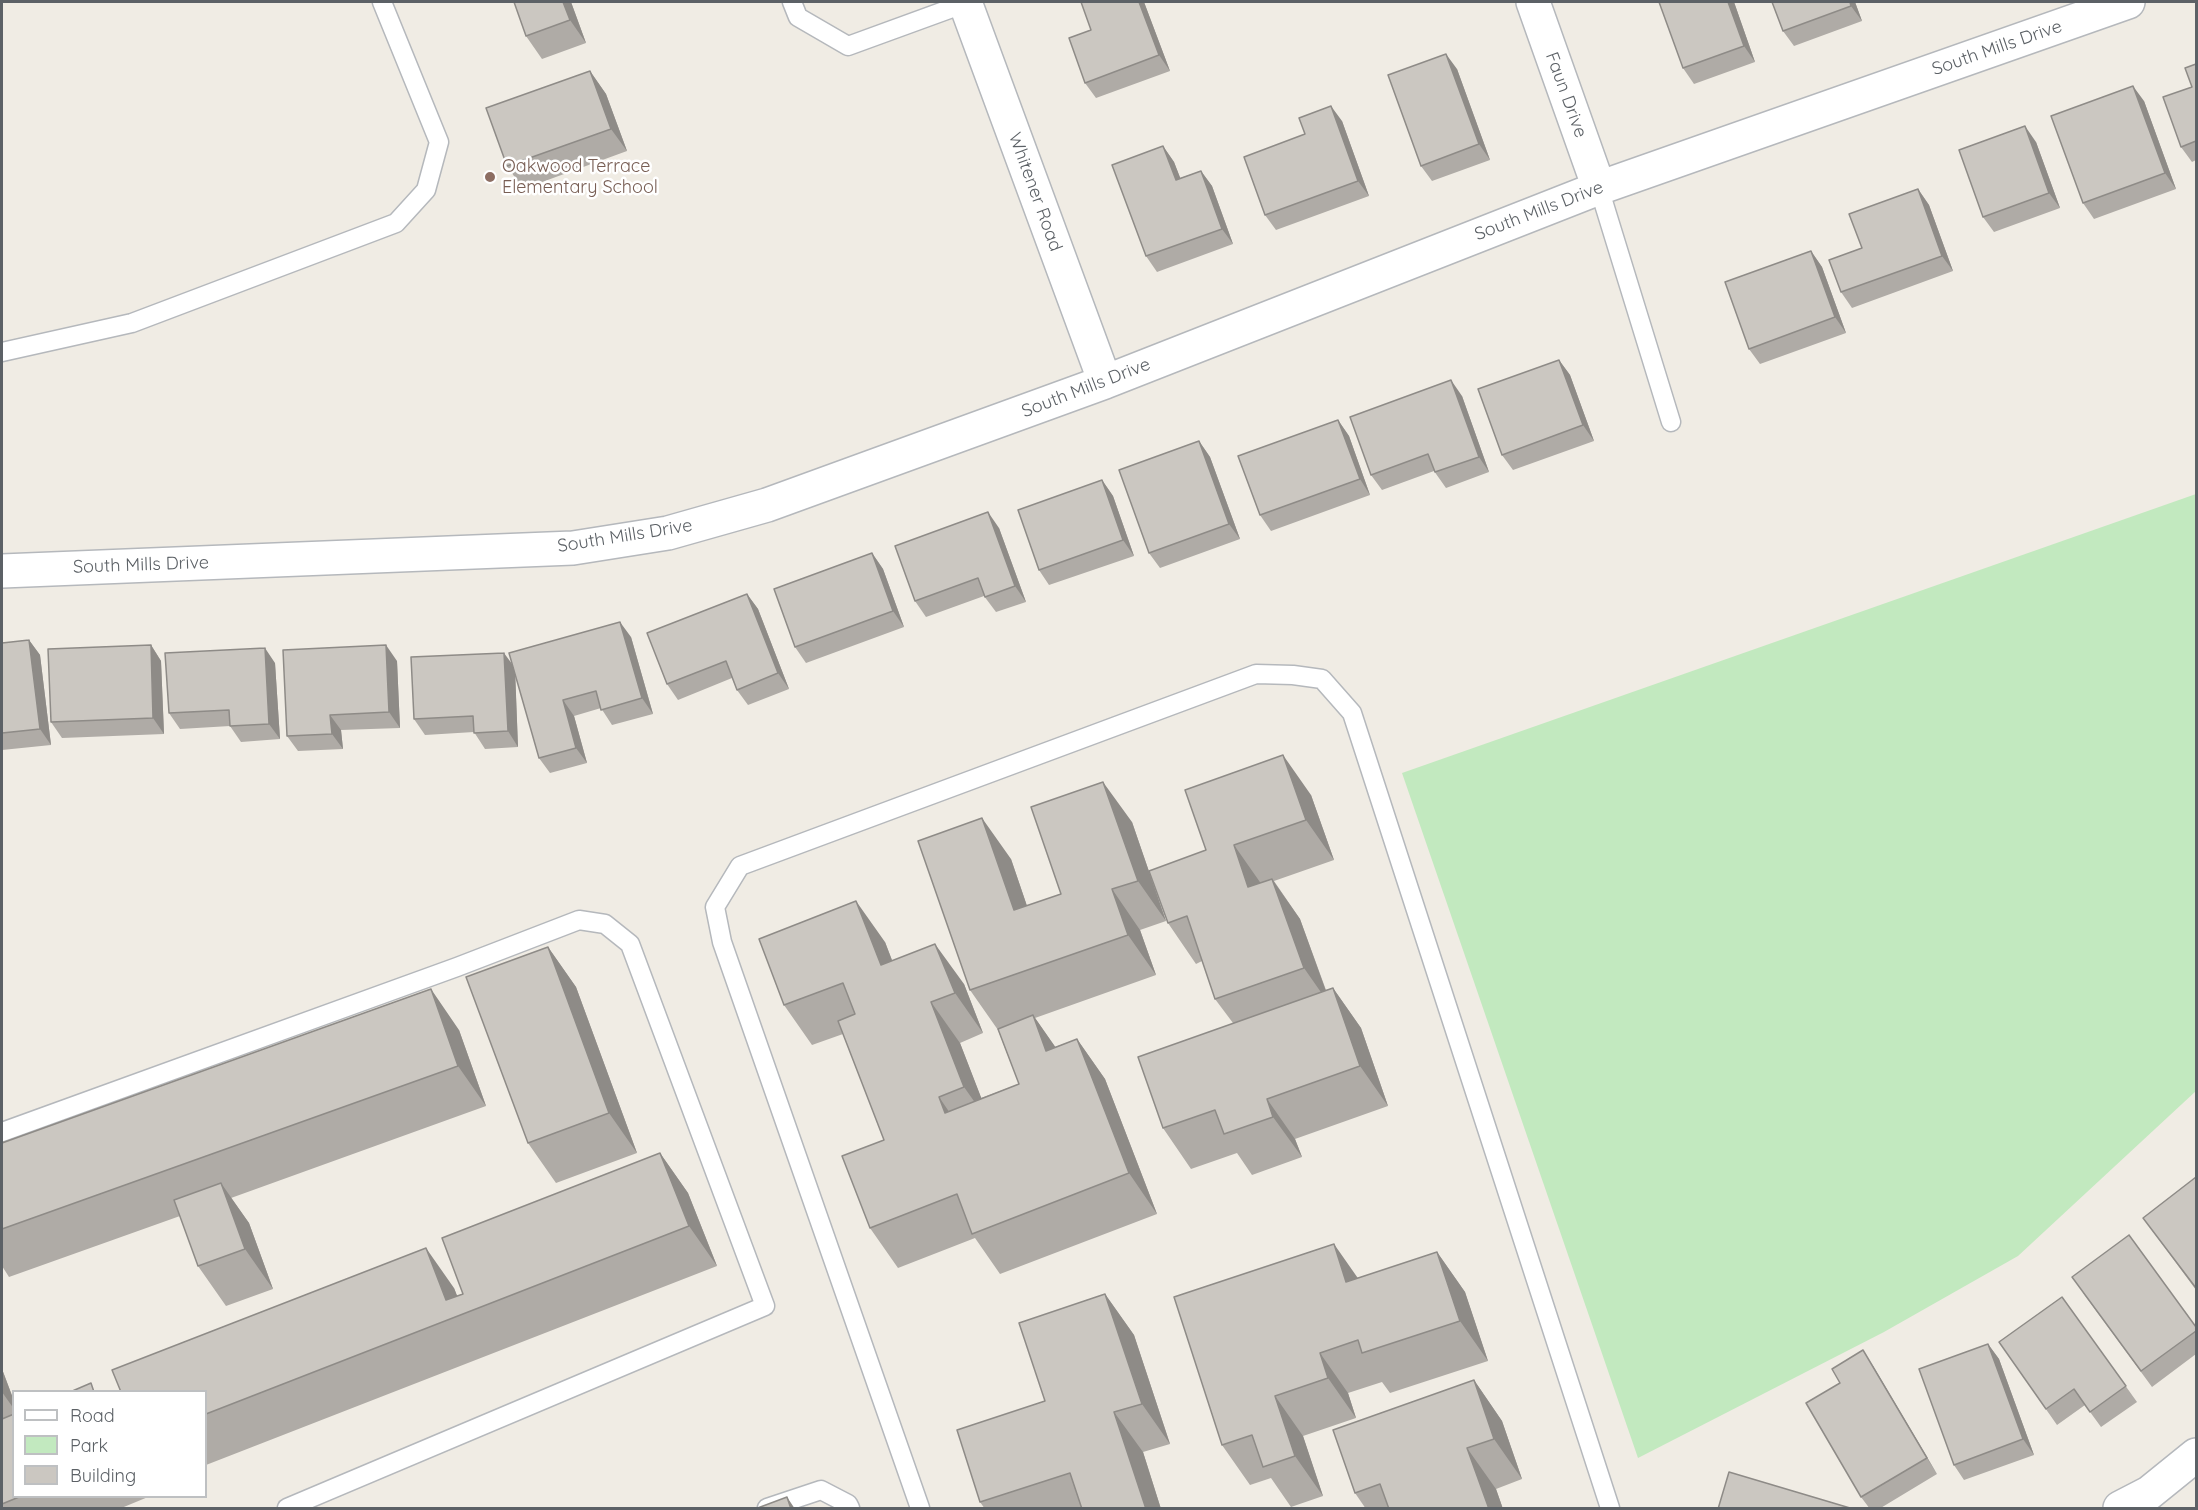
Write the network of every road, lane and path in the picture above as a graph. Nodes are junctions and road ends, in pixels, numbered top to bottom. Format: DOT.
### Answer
graph roads {
  1 [pos="382,2"];
  2 [pos="792,2"];
  3 [pos="965,2"];
  4 [pos="1533,2"];
  5 [pos="2128,2"];
  6 [pos="2089,8"];
  7 [pos="1599,188"];
  8 [pos="2,352"];
  9 [pos="1105,382"];
  10 [pos="1671,422"];
  11 [pos="2,571"];
  12 [pos="2,1132"];
  13 [pos="2196,1455"];
  14 [pos="287,1509"];
  15 [pos="767,1509"];
  16 [pos="850,1509"];
  17 [pos="920,1509"];
  18 [pos="1610,1509"];
  19 [pos="2120,1509"];
  1 -- 8 [label="lane"];
  2 -- 3 [label="lane"];
  3 -- 9 [label="street, Whitener Road"];
  4 -- 7 [label="street, Faun Drive"];
  5 -- 6 [label="street, South Mills Drive"];
  6 -- 7 [label="street, South Mills Drive"];
  7 -- 9 [label="street, South Mills Drive"];
  7 -- 10 [label="lane"];
  9 -- 11 [label="street, South Mills Drive"];
  12 -- 14 [label="lane"];
  13 -- 19 [label="street"];
  15 -- 16 [label="lane"];
  17 -- 18 [label="lane"];
}
